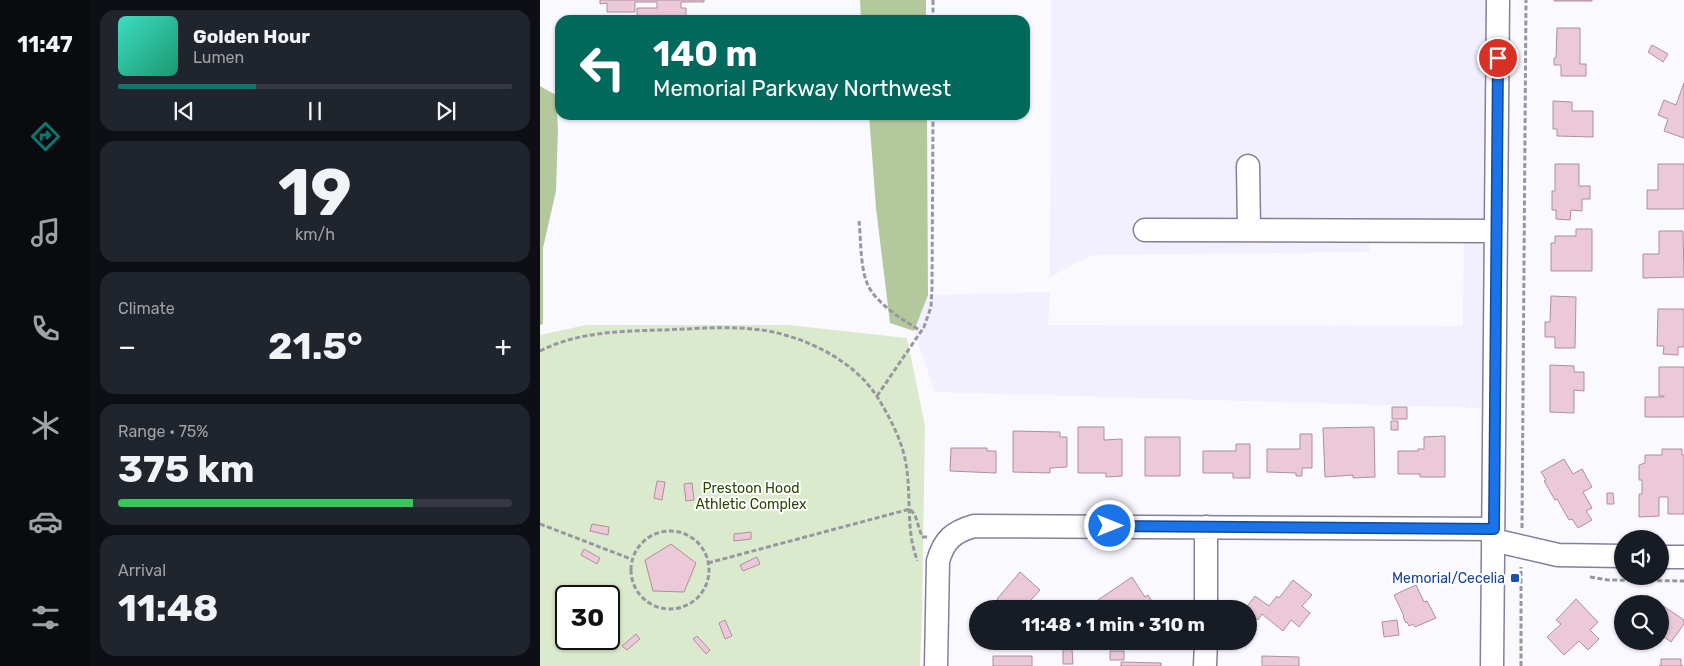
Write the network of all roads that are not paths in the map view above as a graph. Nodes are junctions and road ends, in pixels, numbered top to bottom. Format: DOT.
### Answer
graph roads {
  1 [pos="1498,0"];
  2 [pos="1248,166"];
  3 [pos="1249,229"];
  4 [pos="1145,230"];
  5 [pos="1496,231"];
  6 [pos="1206,527"];
  7 [pos="1493,535"];
  8 [pos="1614,556"];
  9 [pos="1669,557"];
  10 [pos="1684,557"];
  11 [pos="1206,600"];
  12 [pos="1206,650"];
  13 [pos="936,666"];
  14 [pos="1206,666"];
  15 [pos="1492,666"];
  1 -- 5 [label="street"];
  2 -- 3 [label="street"];
  3 -- 4 [label="street"];
  3 -- 5 [label="street"];
  5 -- 7 [label="street"];
  6 -- 7 [label="street"];
  6 -- 11 [label="street"];
  6 -- 13 [label="street"];
  7 -- 8 [label="street"];
  7 -- 15 [label="street"];
  9 -- 10 [label="street"];
  12 -- 14 [label="street"];
}
